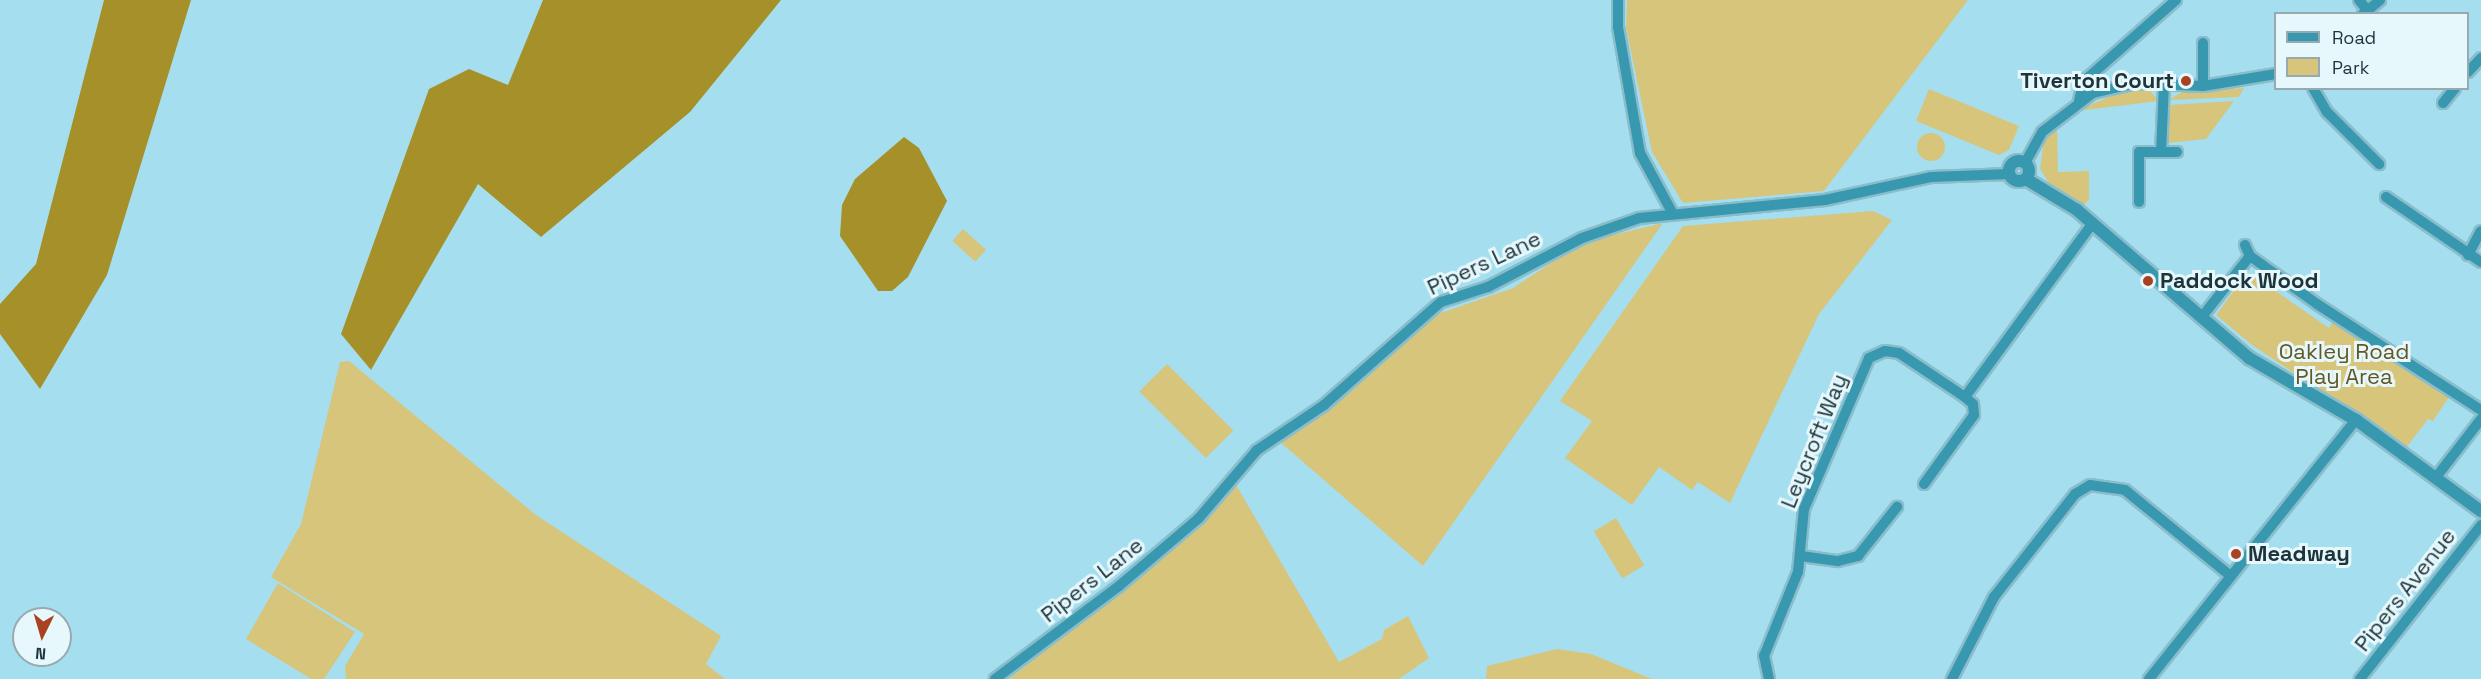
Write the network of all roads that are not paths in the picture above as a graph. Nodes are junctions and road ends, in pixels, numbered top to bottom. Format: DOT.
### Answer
graph roads {
  1 [pos="1618,0"];
  2 [pos="2176,0"];
  3 [pos="2359,0"];
  4 [pos="2380,0"];
  5 [pos="2365,12"];
  6 [pos="2203,43"];
  7 [pos="2481,58"];
  8 [pos="2469,71"];
  9 [pos="2274,74"];
  10 [pos="2164,84"];
  11 [pos="2203,86"];
  12 [pos="2314,90"];
  13 [pos="2453,90"];
  14 [pos="2079,101"];
  15 [pos="2443,103"];
  16 [pos="2161,152"];
  17 [pos="2177,152"];
  18 [pos="2025,163"];
  19 [pos="2379,164"];
  20 [pos="2010,174"];
  21 [pos="2026,179"];
  22 [pos="2386,197"];
  23 [pos="2139,202"];
  24 [pos="1673,214"];
  25 [pos="2093,223"];
  26 [pos="2481,231"];
  27 [pos="2245,245"];
  28 [pos="2468,255"];
  29 [pos="2250,256"];
  30 [pos="2481,262"];
  31 [pos="2201,318"];
  32 [pos="1965,397"];
  33 [pos="2481,410"];
  34 [pos="2481,419"];
  35 [pos="2356,420"];
  36 [pos="2472,432"];
  37 [pos="2481,439"];
  38 [pos="2437,476"];
  39 [pos="1924,484"];
  40 [pos="1897,507"];
  41 [pos="2481,511"];
  42 [pos="2481,525"];
  43 [pos="1801,556"];
  44 [pos="2231,576"];
  45 [pos="994,679"];
  46 [pos="1769,679"];
  47 [pos="1953,679"];
  48 [pos="2149,679"];
  49 [pos="2360,679"];
  1 -- 24 [label="street"];
  2 -- 14 [label="street"];
  3 -- 5 [label="street"];
  4 -- 5 [label="street"];
  6 -- 11 [label="street"];
  7 -- 8 [label="street"];
  9 -- 11 [label="street"];
  10 -- 11 [label="street"];
  10 -- 14 [label="street"];
  10 -- 16 [label="street"];
  12 -- 19 [label="street"];
  13 -- 15 [label="street"];
  14 -- 18 [label="street"];
  16 -- 17 [label="street"];
  16 -- 23 [label="street"];
  18 -- 20 [label="street"];
  18 -- 21 [label="street"];
  20 -- 21 [label="street"];
  20 -- 24 [label="street, Pipers Lane"];
  21 -- 25 [label="street"];
  22 -- 28 [label="street"];
  24 -- 45 [label="street, Pipers Lane"];
  25 -- 31 [label="street"];
  25 -- 32 [label="street"];
  26 -- 28 [label="street"];
  27 -- 29 [label="street"];
  28 -- 30 [label="street"];
  29 -- 31 [label="street"];
  29 -- 33 [label="street"];
  31 -- 35 [label="street"];
  32 -- 39 [label="street"];
  32 -- 43 [label="street, Leycroft Way"];
  34 -- 36 [label="street"];
  35 -- 38 [label="street"];
  35 -- 44 [label="street"];
  36 -- 37 [label="street"];
  36 -- 38 [label="street"];
  38 -- 41 [label="street"];
  40 -- 43 [label="street"];
  42 -- 49 [label="street, Pipers Avenue"];
  43 -- 46 [label="street, Leycroft Way"];
  44 -- 47 [label="street"];
  44 -- 48 [label="street"];
}
